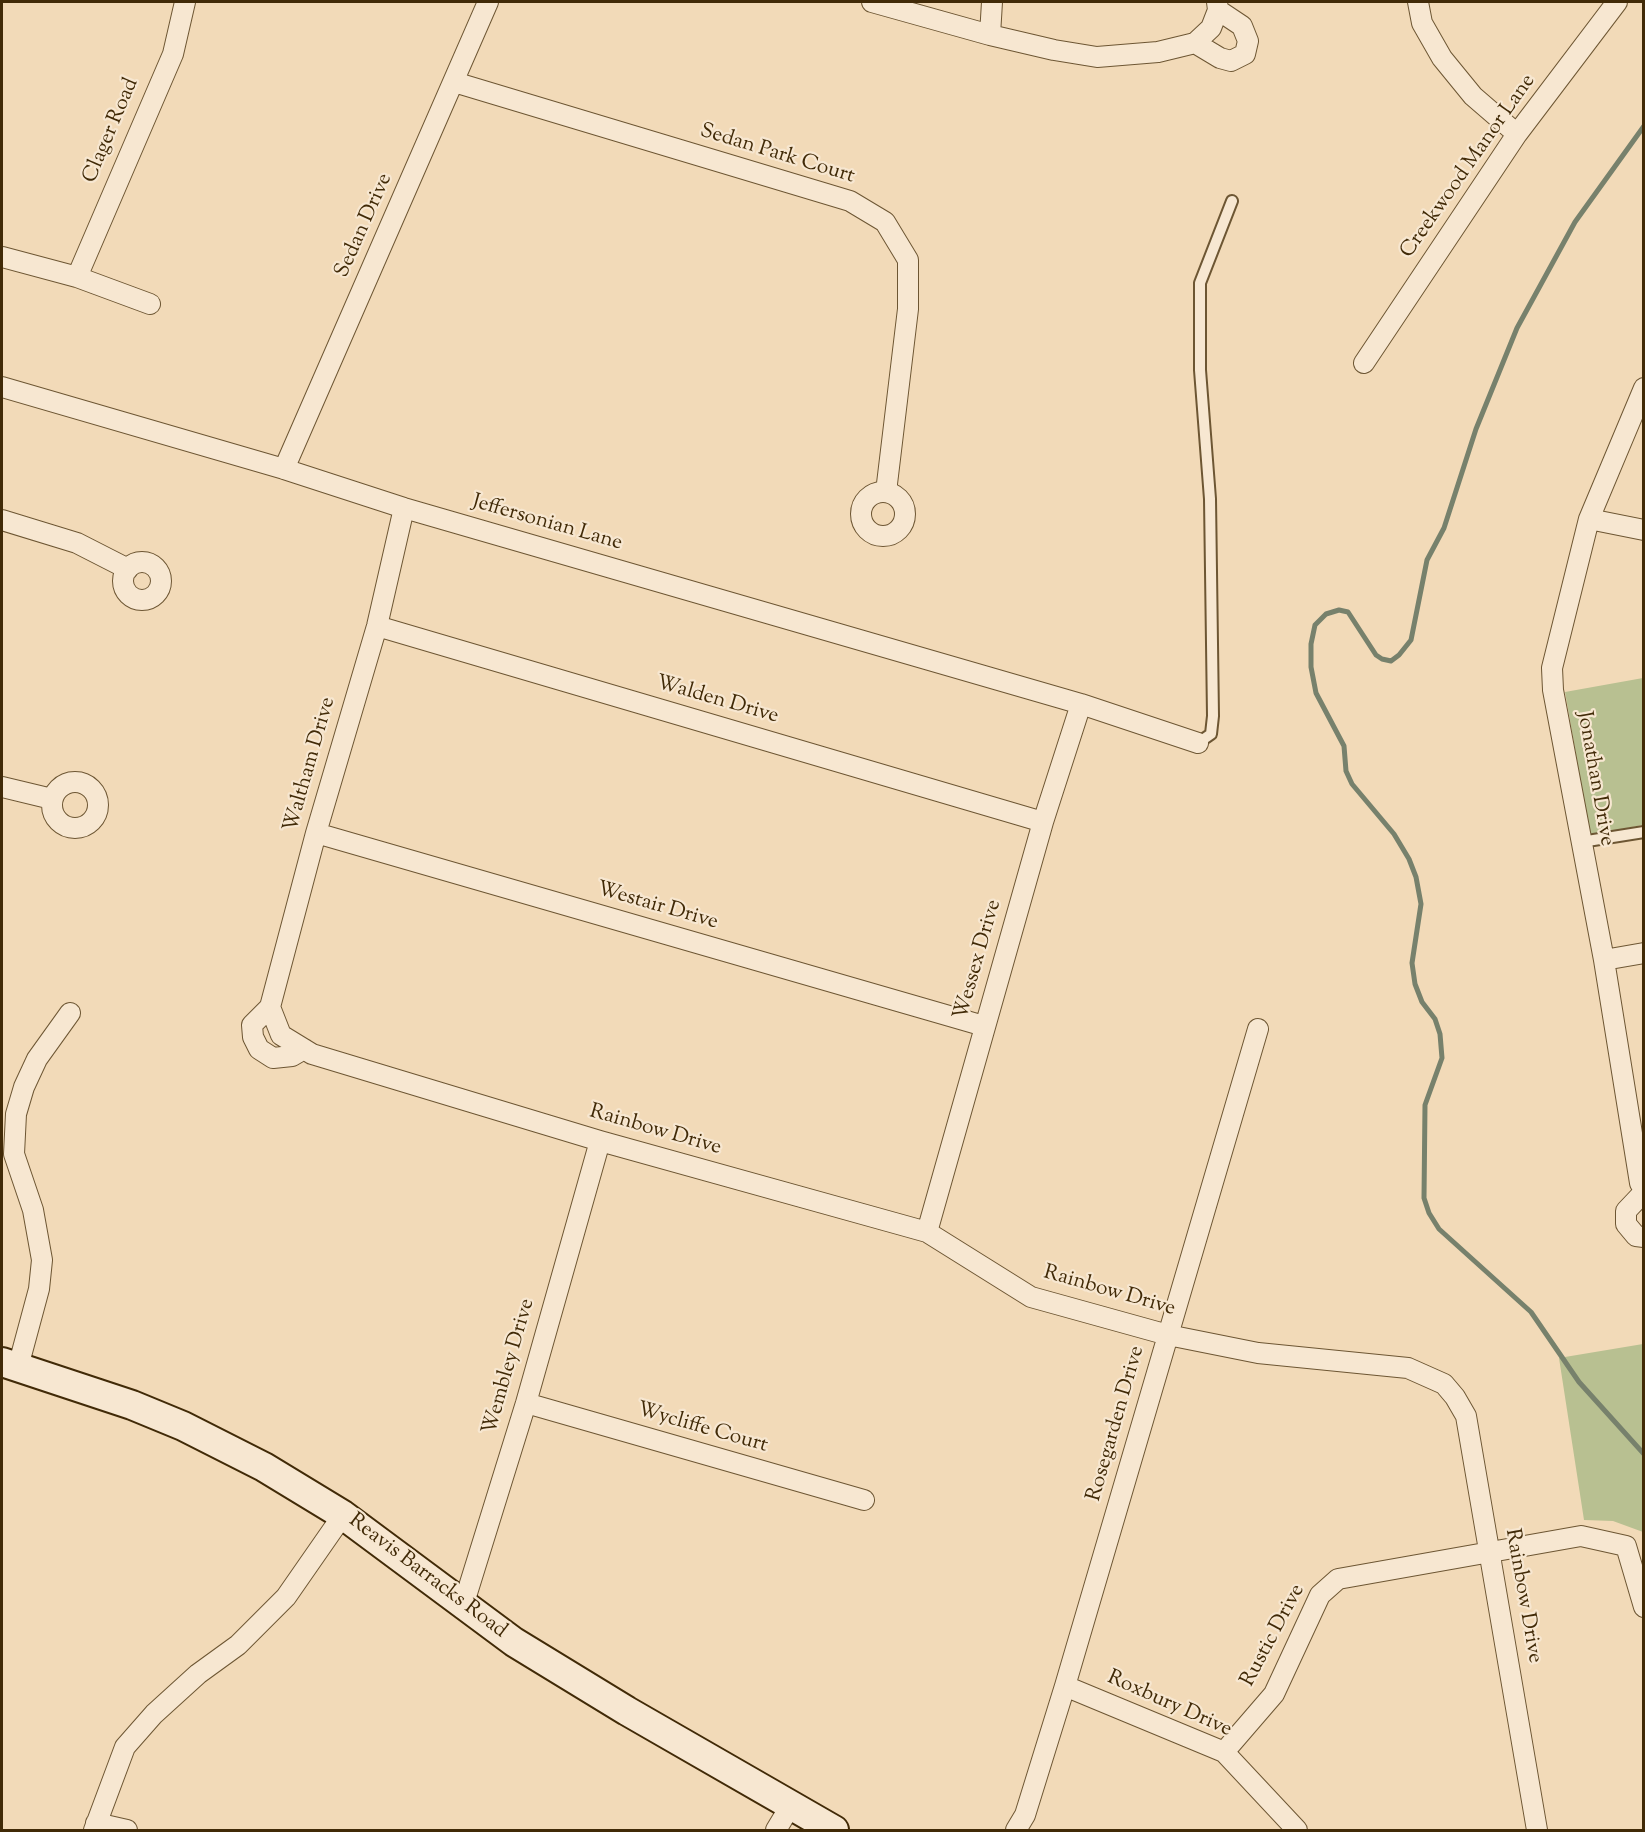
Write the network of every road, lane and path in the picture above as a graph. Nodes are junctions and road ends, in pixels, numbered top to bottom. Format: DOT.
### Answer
graph roads {
  1 [pos="185,2"];
  2 [pos="488,2"];
  3 [pos="872,2"];
  4 [pos="992,2"];
  5 [pos="1418,2"];
  6 [pos="1617,2"];
  7 [pos="1218,6"];
  8 [pos="990,35"];
  9 [pos="1195,43"];
  10 [pos="454,82"];
  11 [pos="1517,134"];
  12 [pos="1232,201"];
  13 [pos="2,257"];
  14 [pos="77,277"];
  15 [pos="150,304"];
  16 [pos="1364,363"];
  17 [pos="2,387"];
  18 [pos="1644,388"];
  19 [pos="284,469"];
  20 [pos="886,492"];
  21 [pos="404,508"];
  22 [pos="1589,519"];
  23 [pos="2,520"];
  24 [pos="1644,530"];
  25 [pos="128,569"];
  26 [pos="377,626"];
  27 [pos="1081,704"];
  28 [pos="1198,743"];
  29 [pos="2,787"];
  30 [pos="52,799"];
  31 [pos="1043,822"];
  32 [pos="1644,832"];
  33 [pos="316,833"];
  34 [pos="1581,842"];
  35 [pos="1644,953"];
  36 [pos="1604,960"];
  37 [pos="270,1007"];
  38 [pos="70,1013"];
  39 [pos="984,1026"];
  40 [pos="1258,1029"];
  41 [pos="304,1049"];
  42 [pos="600,1141"];
  43 [pos="1644,1191"];
  44 [pos="927,1232"];
  45 [pos="1644,1237"];
  46 [pos="1168,1335"];
  47 [pos="10,1364"];
  48 [pos="526,1403"];
  49 [pos="864,1500"];
  50 [pos="344,1515"];
  51 [pos="1490,1550"];
  52 [pos="463,1606"];
  53 [pos="1644,1607"];
  54 [pos="1065,1686"];
  55 [pos="1224,1752"];
  56 [pos="790,1805"];
  57 [pos="95,1827"];
  58 [pos="127,1830"];
  59 [pos="776,1830"];
  60 [pos="834,1830"];
  61 [pos="1017,1830"];
  62 [pos="1297,1830"];
  63 [pos="1537,1830"];
  1 -- 14 [label="street, Clager Road"];
  2 -- 10 [label="street, Sedan Drive"];
  3 -- 8 [label="street"];
  4 -- 8 [label="street"];
  5 -- 11 [label="street"];
  6 -- 11 [label="street, Creekwood Manor Lane"];
  7 -- 9 [label="street"];
  7 -- 9 [label="street"];
  8 -- 9 [label="street"];
  10 -- 19 [label="street, Sedan Drive"];
  10 -- 20 [label="street, Sedan Park Court"];
  11 -- 16 [label="street, Creekwood Manor Lane"];
  12 -- 28 [label="lane"];
  13 -- 14 [label="street"];
  14 -- 15 [label="street"];
  17 -- 19 [label="street, Jeffersonian Lane"];
  18 -- 22 [label="street, Jonathan Drive"];
  19 -- 21 [label="street, Jeffersonian Lane"];
  21 -- 26 [label="street, Waltham Drive"];
  21 -- 27 [label="street, Jeffersonian Lane"];
  22 -- 24 [label="street"];
  22 -- 34 [label="street, Jonathan Drive"];
  23 -- 25 [label="street"];
  26 -- 31 [label="street, Walden Drive"];
  26 -- 33 [label="street, Waltham Drive"];
  27 -- 28 [label="street, Jeffersonian Lane"];
  27 -- 31 [label="street, Wessex Drive"];
  29 -- 30 [label="street"];
  31 -- 39 [label="street, Wessex Drive"];
  32 -- 34 [label="lane"];
  33 -- 37 [label="street, Waltham Drive"];
  33 -- 39 [label="street, Westair Drive"];
  34 -- 36 [label="street, Jonathan Drive"];
  35 -- 36 [label="street"];
  36 -- 43 [label="street, Jonathan Drive"];
  37 -- 41 [label="street, Rainbow Drive"];
  37 -- 41 [label="street"];
  38 -- 47 [label="street"];
  39 -- 44 [label="street, Wessex Drive"];
  40 -- 46 [label="street, Rosegarden Drive"];
  41 -- 42 [label="street, Rainbow Drive"];
  42 -- 44 [label="street, Rainbow Drive"];
  42 -- 48 [label="street, Wembley Drive"];
  43 -- 45 [label="street, Jonathan Drive"];
  44 -- 46 [label="street, Rainbow Drive"];
  46 -- 51 [label="street, Rainbow Drive"];
  46 -- 54 [label="street, Rosegarden Drive"];
  47 -- 50 [label="main road, Reavis Barracks Road"];
  48 -- 49 [label="street, Wycliffe Court"];
  48 -- 52 [label="street, Wembley Drive"];
  50 -- 52 [label="main road, Reavis Barracks Road"];
  50 -- 57 [label="street"];
  51 -- 53 [label="street, Rustic Drive"];
  51 -- 55 [label="street, Rustic Drive"];
  51 -- 63 [label="street, Rainbow Drive"];
  52 -- 56 [label="main road, Reavis Barracks Road"];
  54 -- 55 [label="street, Roxbury Drive"];
  54 -- 61 [label="street, Rosegarden Drive"];
  55 -- 62 [label="street, Roxbury Drive"];
  56 -- 59 [label="street"];
  56 -- 60 [label="main road, Reavis Barracks Road"];
  57 -- 58 [label="street"];
}
